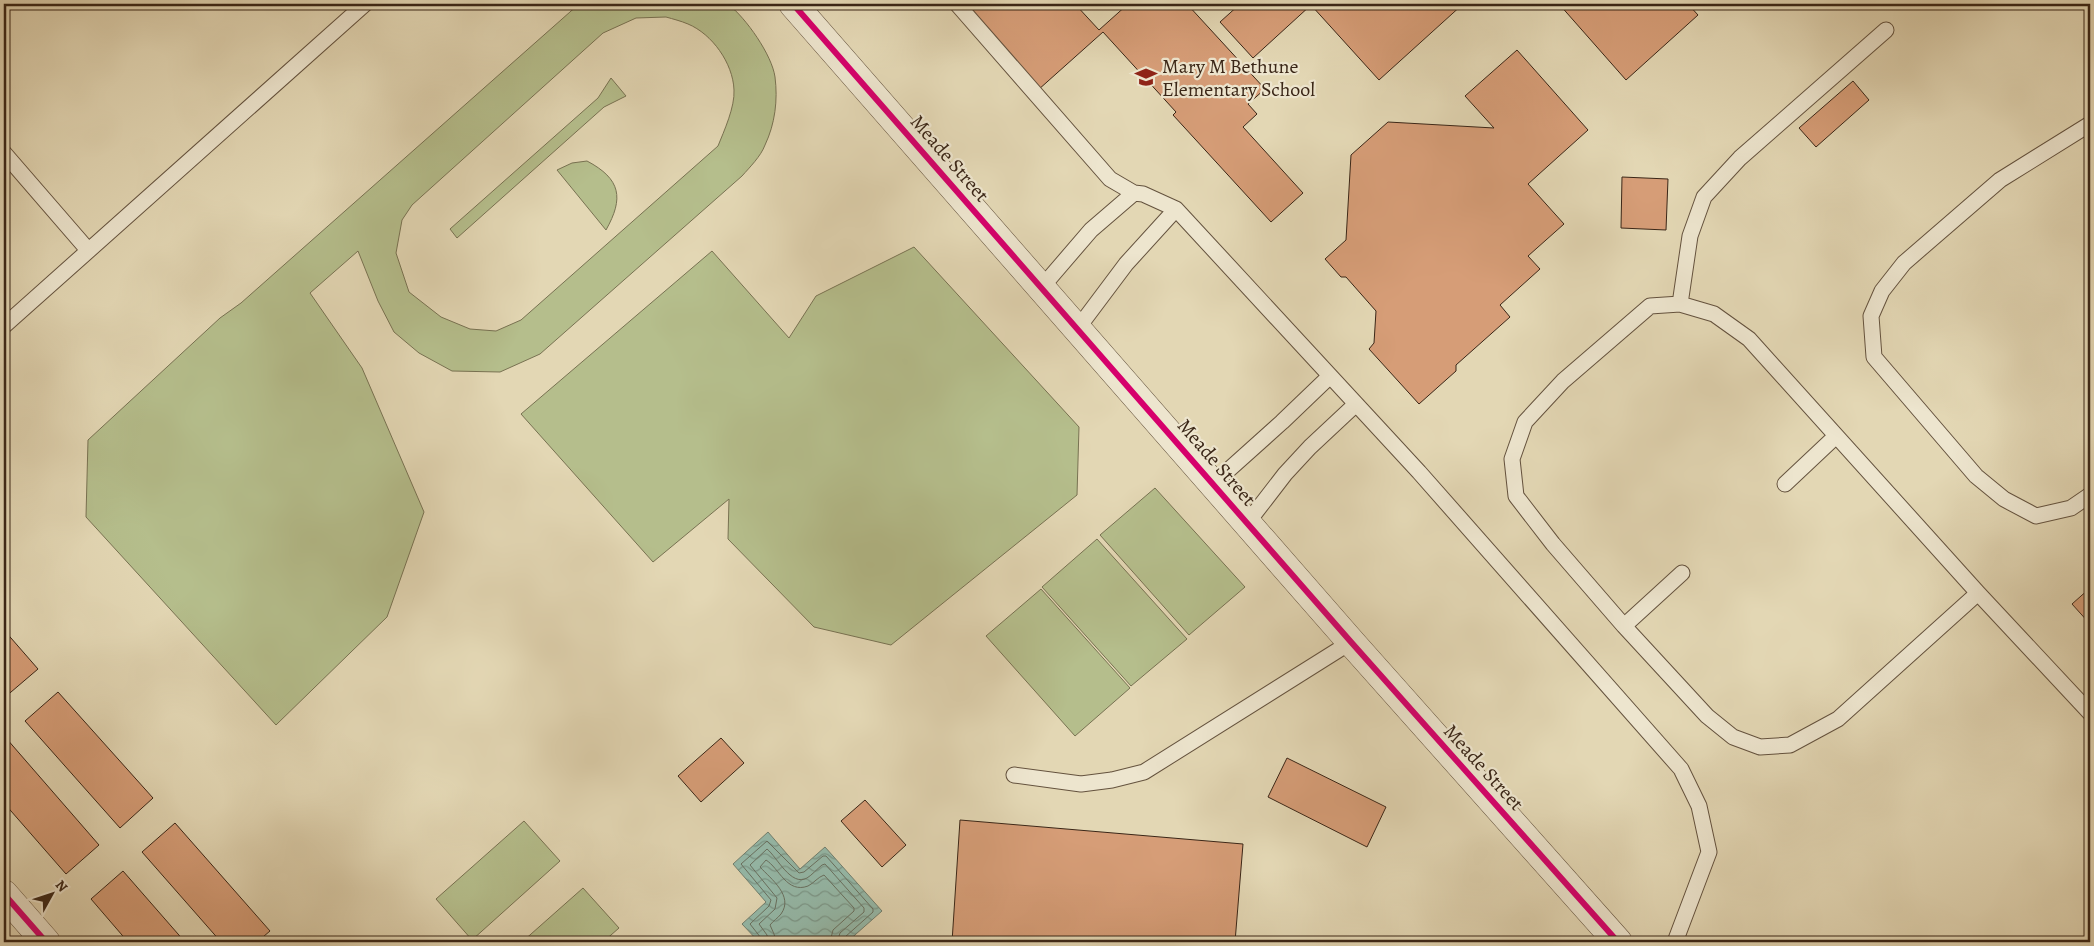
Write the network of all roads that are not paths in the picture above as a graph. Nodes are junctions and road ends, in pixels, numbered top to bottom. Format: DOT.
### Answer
graph roads {
  1 [pos="365,4"];
  2 [pos="793,4"];
  3 [pos="957,4"];
  4 [pos="1886,30"];
  5 [pos="2087,131"];
  6 [pos="4,154"];
  7 [pos="1134,193"];
  8 [pos="1176,209"];
  9 [pos="88,250"];
  10 [pos="1042,287"];
  11 [pos="1680,304"];
  12 [pos="4,326"];
  13 [pos="1078,328"];
  14 [pos="1330,376"];
  15 [pos="1356,404"];
  16 [pos="1836,436"];
  17 [pos="1214,483"];
  18 [pos="1785,484"];
  19 [pos="2090,495"];
  20 [pos="1248,522"];
  21 [pos="1682,573"];
  22 [pos="1978,593"];
  23 [pos="1624,626"];
  24 [pos="1352,642"];
  25 [pos="2090,713"];
  26 [pos="1014,774"];
  27 [pos="4,894"];
  28 [pos="46,942"];
  29 [pos="1618,942"];
  30 [pos="1675,942"];
  1 -- 9 [label="lane"];
  2 -- 10 [label="street, Meade Street"];
  3 -- 7 [label="lane"];
  4 -- 11 [label="lane"];
  5 -- 19 [label="lane"];
  6 -- 9 [label="lane"];
  7 -- 8 [label="lane"];
  7 -- 10 [label="lane"];
  8 -- 13 [label="lane"];
  8 -- 14 [label="lane"];
  9 -- 12 [label="lane"];
  10 -- 13 [label="street, Meade Street"];
  11 -- 16 [label="lane"];
  11 -- 23 [label="lane"];
  13 -- 17 [label="street, Meade Street"];
  14 -- 15 [label="lane"];
  14 -- 17 [label="lane"];
  15 -- 20 [label="lane"];
  15 -- 30 [label="lane"];
  16 -- 18 [label="lane"];
  16 -- 22 [label="lane"];
  17 -- 20 [label="street, Meade Street"];
  20 -- 24 [label="street, Meade Street"];
  21 -- 23 [label="lane"];
  22 -- 23 [label="lane"];
  22 -- 25 [label="lane"];
  24 -- 26 [label="lane"];
  24 -- 29 [label="street, Meade Street"];
  27 -- 28 [label="street"];
}
